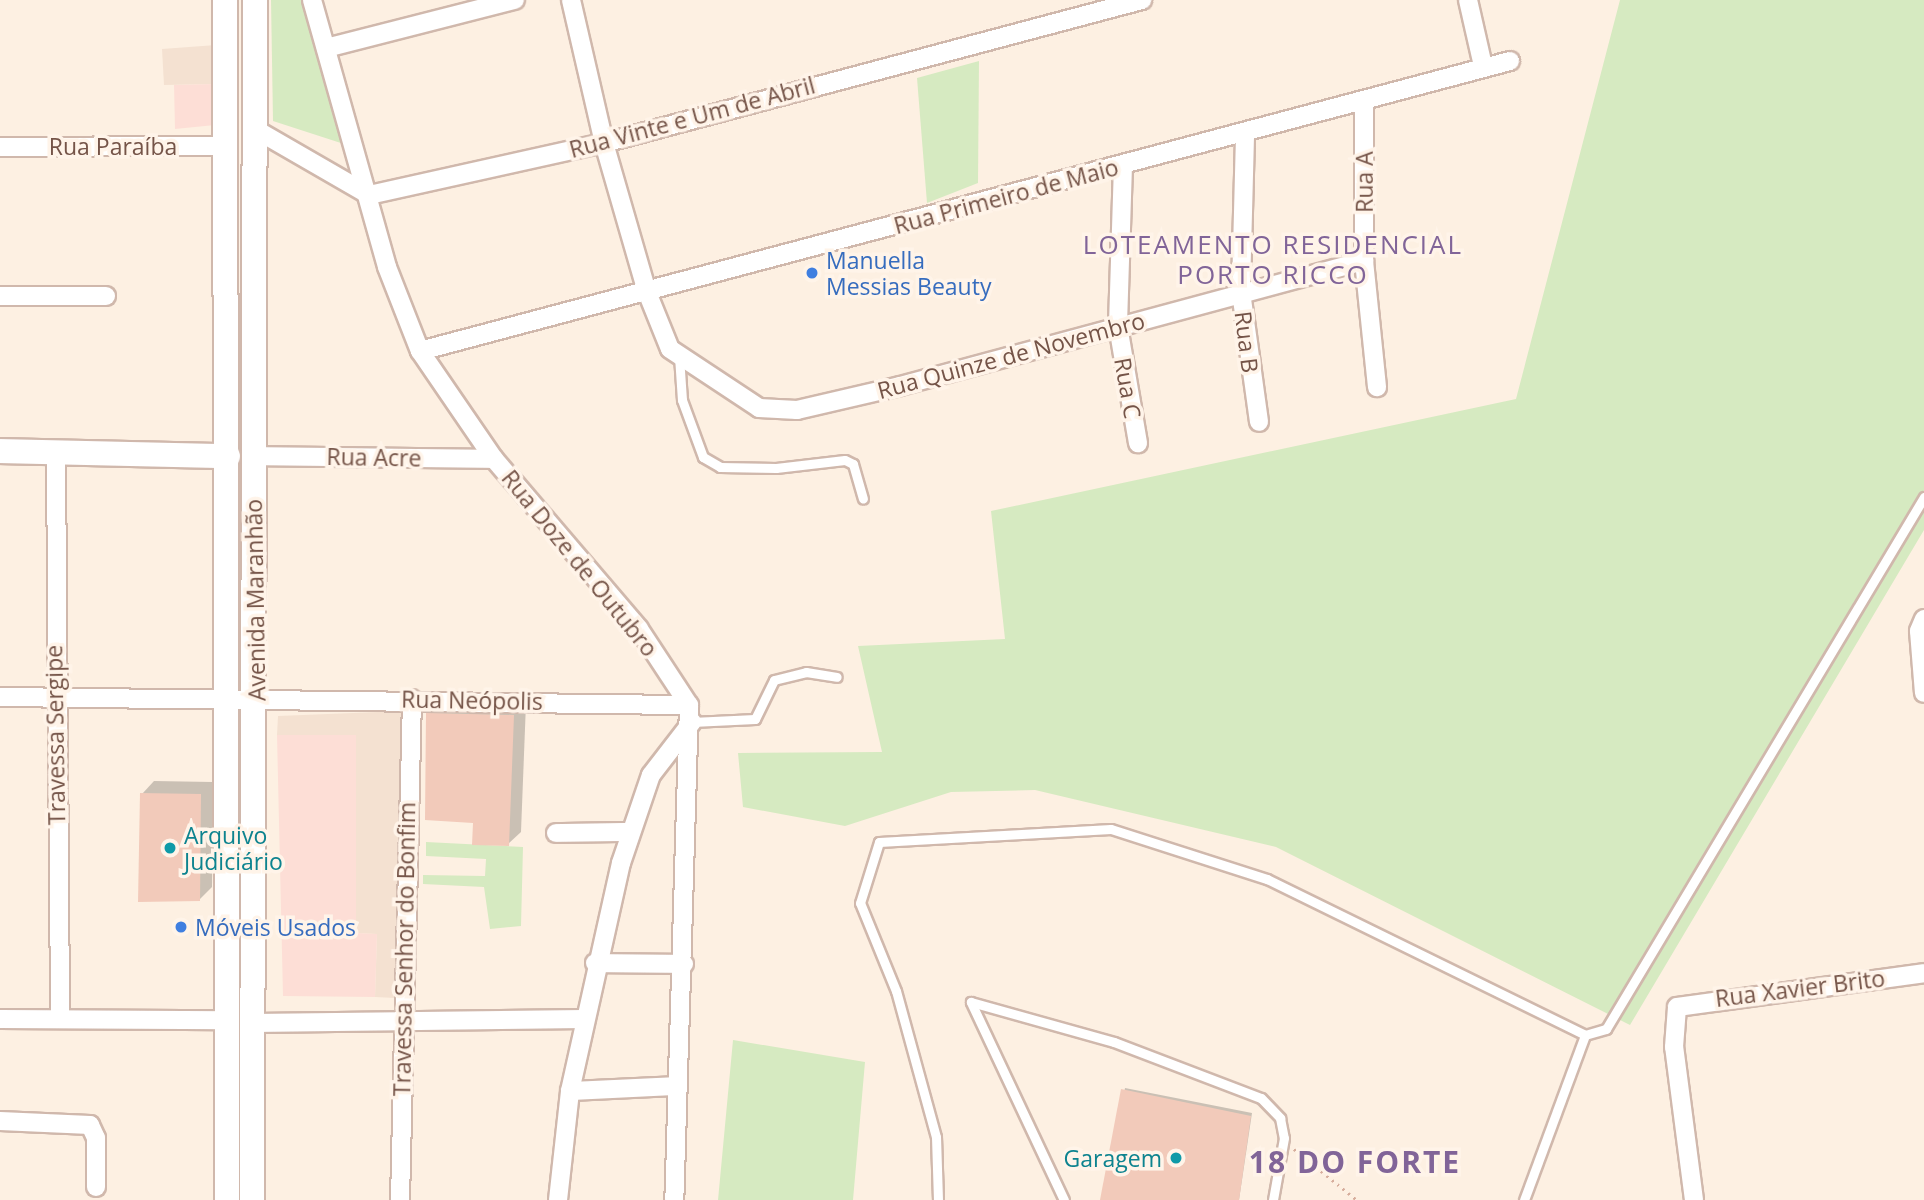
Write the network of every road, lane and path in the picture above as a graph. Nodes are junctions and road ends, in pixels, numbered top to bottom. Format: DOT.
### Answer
graph roads {
  1 [pos="225,0"];
  2 [pos="255,0"];
  3 [pos="312,0"];
  4 [pos="514,0"];
  5 [pos="572,0"];
  6 [pos="1142,0"];
  7 [pos="1468,0"];
  8 [pos="326,48"];
  9 [pos="1510,61"];
  10 [pos="1483,66"];
  11 [pos="1364,103"];
  12 [pos="253,128"];
  13 [pos="1245,136"];
  14 [pos="604,143"];
  15 [pos="226,146"];
  16 [pos="0,147"];
  17 [pos="1123,165"];
  18 [pos="369,195"];
  19 [pos="1364,261"];
  20 [pos="647,292"];
  21 [pos="1241,292"];
  22 [pos="0,296"];
  23 [pos="106,296"];
  24 [pos="1118,326"];
  25 [pos="420,351"];
  26 [pos="674,353"];
  27 [pos="1377,387"];
  28 [pos="1259,422"];
  29 [pos="1138,443"];
  30 [pos="0,451"];
  31 [pos="56,453"];
  32 [pos="228,456"];
  33 [pos="253,456"];
  34 [pos="494,459"];
  35 [pos="1924,497"];
  36 [pos="863,499"];
  37 [pos="1924,619"];
  38 [pos="837,677"];
  39 [pos="1924,688"];
  40 [pos="53,696"];
  41 [pos="256,696"];
  42 [pos="0,697"];
  43 [pos="228,697"];
  44 [pos="412,699"];
  45 [pos="690,713"];
  46 [pos="630,832"];
  47 [pos="556,833"];
  48 [pos="595,963"];
  49 [pos="684,964"];
  50 [pos="1924,973"];
  51 [pos="60,1017"];
  52 [pos="401,1018"];
  53 [pos="0,1019"];
  54 [pos="585,1019"];
  55 [pos="241,1021"];
  56 [pos="1585,1035"];
  57 [pos="675,1086"];
  58 [pos="570,1091"];
  59 [pos="0,1121"];
  60 [pos="1284,1138"];
  61 [pos="96,1187"];
  62 [pos="227,1200"];
  63 [pos="252,1200"];
  64 [pos="400,1200"];
  65 [pos="558,1200"];
  66 [pos="674,1200"];
  67 [pos="938,1200"];
  68 [pos="1064,1200"];
  69 [pos="1273,1200"];
  70 [pos="1357,1200"];
  71 [pos="1524,1200"];
  72 [pos="1694,1200"];
  1 -- 15 [label="main road, Avenida Maranhão"];
  2 -- 12 [label="main road, Avenida Maranhão"];
  3 -- 8 [label="street, Rua Doze de Outubro"];
  4 -- 8 [label="street"];
  5 -- 14 [label="street"];
  6 -- 14 [label="street, Rua Vinte e Um de Abril"];
  7 -- 10 [label="street"];
  8 -- 18 [label="street, Rua Doze de Outubro"];
  9 -- 10 [label="street, Rua Primeiro de Maio"];
  10 -- 11 [label="street, Rua Primeiro de Maio"];
  11 -- 13 [label="street, Rua Primeiro de Maio"];
  11 -- 19 [label="street, Rua A"];
  12 -- 18 [label="street"];
  12 -- 33 [label="main road, Avenida Maranhão"];
  13 -- 17 [label="street, Rua Primeiro de Maio"];
  13 -- 21 [label="street, Rua B"];
  14 -- 18 [label="street, Rua Vinte e Um de Abril"];
  14 -- 20 [label="street"];
  15 -- 16 [label="street, Rua Paraíba"];
  15 -- 32 [label="main road, Avenida Maranhão"];
  17 -- 20 [label="street, Rua Primeiro de Maio"];
  17 -- 24 [label="street, Rua C"];
  18 -- 25 [label="street, Rua Doze de Outubro"];
  19 -- 21 [label="street, Rua Quinze de Novembro"];
  19 -- 27 [label="street, Rua A"];
  20 -- 25 [label="street, Rua Primeiro de Maio"];
  20 -- 26 [label="street"];
  21 -- 24 [label="street, Rua Quinze de Novembro"];
  21 -- 28 [label="street, Rua B"];
  22 -- 23 [label="street"];
  24 -- 26 [label="street, Rua Quinze de Novembro"];
  24 -- 29 [label="street, Rua C"];
  25 -- 34 [label="street, Rua Doze de Outubro"];
  26 -- 36 [label="lane"];
  30 -- 31 [label="main road"];
  31 -- 32 [label="main road"];
  31 -- 40 [label="street, Travessa Sergipe"];
  32 -- 43 [label="main road, Avenida Maranhão"];
  33 -- 34 [label="street, Rua Acre"];
  33 -- 41 [label="main road, Avenida Maranhão"];
  34 -- 45 [label="street, Rua Doze de Outubro"];
  35 -- 56 [label="lane"];
  37 -- 39 [label="street"];
  38 -- 45 [label="lane"];
  40 -- 42 [label="street"];
  40 -- 43 [label="street"];
  40 -- 51 [label="street, Travessa Sergipe"];
  41 -- 43 [label="street, Rua Neópolis"];
  41 -- 44 [label="street, Rua Neópolis"];
  41 -- 55 [label="main road, Avenida Maranhão"];
  43 -- 55 [label="main road, Avenida Maranhão"];
  44 -- 45 [label="street, Rua Neópolis"];
  44 -- 52 [label="street, Travessa Senhor do Bonfim"];
  45 -- 46 [label="street"];
  45 -- 49 [label="street"];
  46 -- 47 [label="street"];
  46 -- 48 [label="street"];
  48 -- 49 [label="street"];
  48 -- 54 [label="street"];
  49 -- 57 [label="street"];
  50 -- 72 [label="street, Rua Xavier Brito"];
  51 -- 53 [label="street"];
  51 -- 55 [label="street"];
  52 -- 54 [label="street"];
  52 -- 55 [label="street"];
  52 -- 64 [label="street, Travessa Senhor do Bonfim"];
  54 -- 58 [label="street"];
  55 -- 62 [label="main road, Avenida Maranhão"];
  55 -- 63 [label="main road, Avenida Maranhão"];
  56 -- 67 [label="lane"];
  56 -- 71 [label="lane"];
  57 -- 58 [label="street"];
  57 -- 66 [label="street"];
  58 -- 65 [label="street"];
  59 -- 61 [label="street"];
  60 -- 68 [label="lane"];
  60 -- 69 [label="lane"];
  60 -- 70 [label="path"];
}
